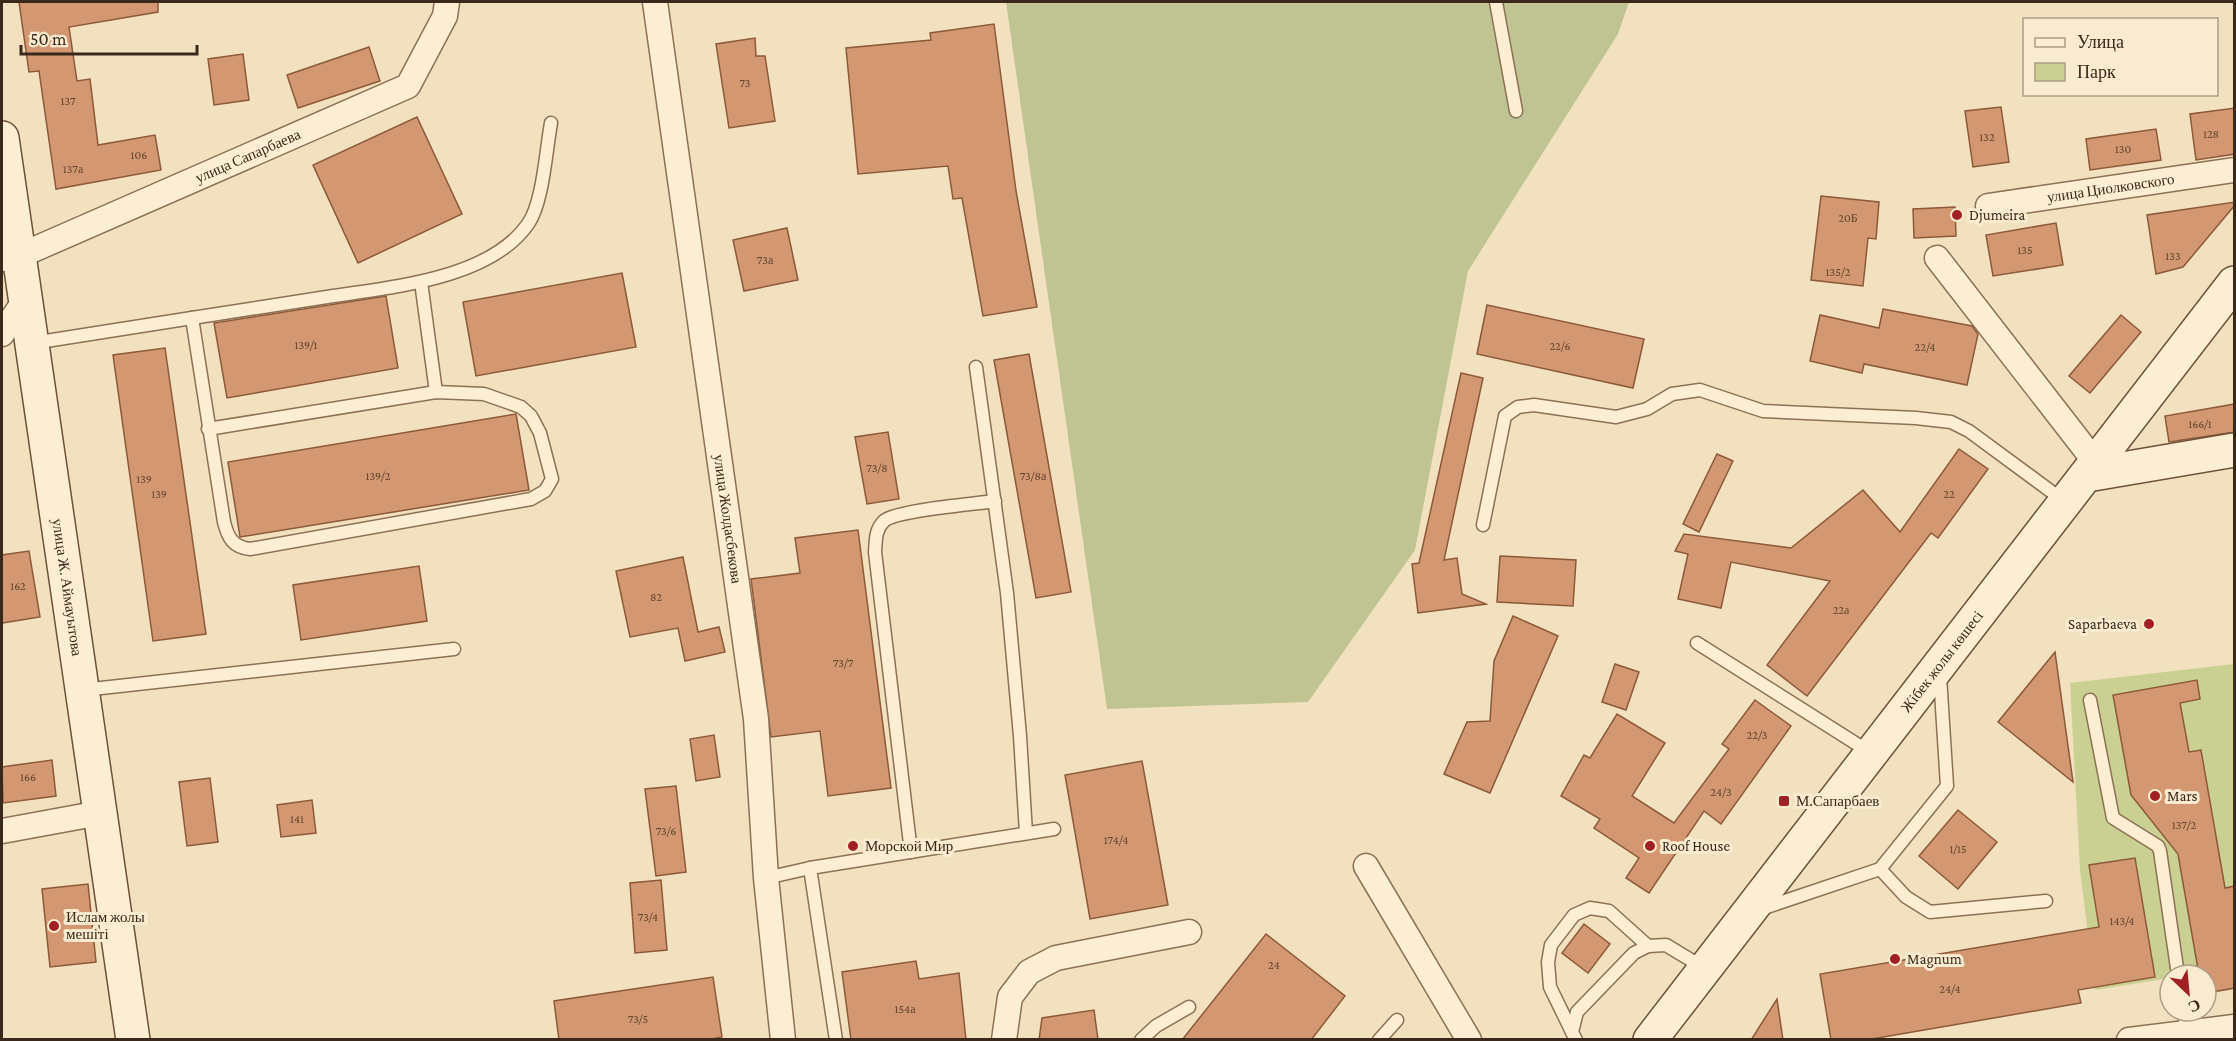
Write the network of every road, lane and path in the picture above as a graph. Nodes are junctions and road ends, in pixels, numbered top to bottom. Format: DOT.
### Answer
graph roads {
  1 [pos="447,2"];
  2 [pos="655,2"];
  3 [pos="1496,2"];
  4 [pos="1516,111"];
  5 [pos="551,123"];
  6 [pos="2,138"];
  7 [pos="2235,170"];
  8 [pos="1988,206"];
  9 [pos="10,258"];
  10 [pos="1937,258"];
  11 [pos="421,282"];
  12 [pos="2235,284"];
  13 [pos="192,318"];
  14 [pos="16,338"];
  15 [pos="976,367"];
  16 [pos="436,392"];
  17 [pos="208,429"];
  18 [pos="2235,450"];
  19 [pos="2091,469"];
  20 [pos="995,501"];
  21 [pos="2065,502"];
  22 [pos="1483,525"];
  23 [pos="1697,643"];
  24 [pos="454,649"];
  25 [pos="1939,666"];
  26 [pos="82,690"];
  27 [pos="2090,700"];
  28 [pos="1872,753"];
  29 [pos="100,813"];
  30 [pos="1054,829"];
  31 [pos="2,831"];
  32 [pos="1026,833"];
  33 [pos="911,852"];
  34 [pos="1366,866"];
  35 [pos="810,868"];
  36 [pos="1880,869"];
  37 [pos="766,878"];
  38 [pos="2046,901"];
  39 [pos="1748,914"];
  40 [pos="1189,932"];
  41 [pos="1648,946"];
  42 [pos="2176,963"];
  43 [pos="1705,969"];
  44 [pos="1189,1007"];
  45 [pos="1397,1020"];
  46 [pos="2179,1023"];
  47 [pos="2202,1023"];
  48 [pos="2235,1027"];
  49 [pos="1574,1036"];
  50 [pos="2135,1039"];
  51 [pos="132,1040"];
  52 [pos="783,1040"];
  53 [pos="836,1040"];
  54 [pos="1004,1040"];
  55 [pos="1142,1040"];
  56 [pos="1379,1040"];
  57 [pos="1468,1040"];
  58 [pos="1650,1040"];
  1 -- 9 [label="street, улица Сапарбаева"];
  2 -- 37 [label="street, улица Жолдасбекова"];
  3 -- 4 [label="lane"];
  5 -- 11 [label="lane"];
  6 -- 9 [label="main road, улица Ж. Аймауытова"];
  7 -- 8 [label="street, улица Циолковского"];
  9 -- 14 [label="main road, улица Ж. Аймауытова"];
  10 -- 19 [label="street"];
  11 -- 13 [label="lane"];
  11 -- 16 [label="lane"];
  12 -- 19 [label="main road, Жібек жолы көшесі"];
  13 -- 14 [label="lane"];
  13 -- 17 [label="lane"];
  14 -- 26 [label="main road, улица Ж. Аймауытова"];
  15 -- 20 [label="lane"];
  16 -- 17 [label="lane"];
  16 -- 17 [label="lane"];
  18 -- 19 [label="main road"];
  19 -- 21 [label="main road, Жібек жолы көшесі"];
  20 -- 32 [label="lane"];
  20 -- 33 [label="lane"];
  21 -- 22 [label="lane"];
  21 -- 25 [label="main road, Жібек жолы көшесі"];
  23 -- 28 [label="lane"];
  24 -- 26 [label="lane"];
  25 -- 28 [label="main road, Жібек жолы көшесі"];
  25 -- 36 [label="lane"];
  26 -- 29 [label="main road, улица Ж. Аймауытова"];
  27 -- 42 [label="lane"];
  28 -- 39 [label="main road, Жібек жолы көшесі"];
  29 -- 31 [label="street"];
  29 -- 51 [label="main road, улица Ж. Аймауытова"];
  30 -- 32 [label="lane"];
  32 -- 33 [label="lane"];
  33 -- 35 [label="lane"];
  34 -- 57 [label="street"];
  35 -- 37 [label="lane"];
  35 -- 53 [label="lane"];
  36 -- 38 [label="lane"];
  36 -- 39 [label="lane"];
  37 -- 52 [label="street, улица Жолдасбекова"];
  39 -- 43 [label="main road, Жібек жолы көшесі"];
  40 -- 54 [label="street"];
  41 -- 43 [label="lane"];
  41 -- 49 [label="lane"];
  41 -- 49 [label="lane"];
  43 -- 58 [label="main road, Жібек жолы көшесі"];
  44 -- 55 [label="lane"];
  45 -- 56 [label="lane"];
  46 -- 50 [label="street"];
  47 -- 48 [label="street"];
}
